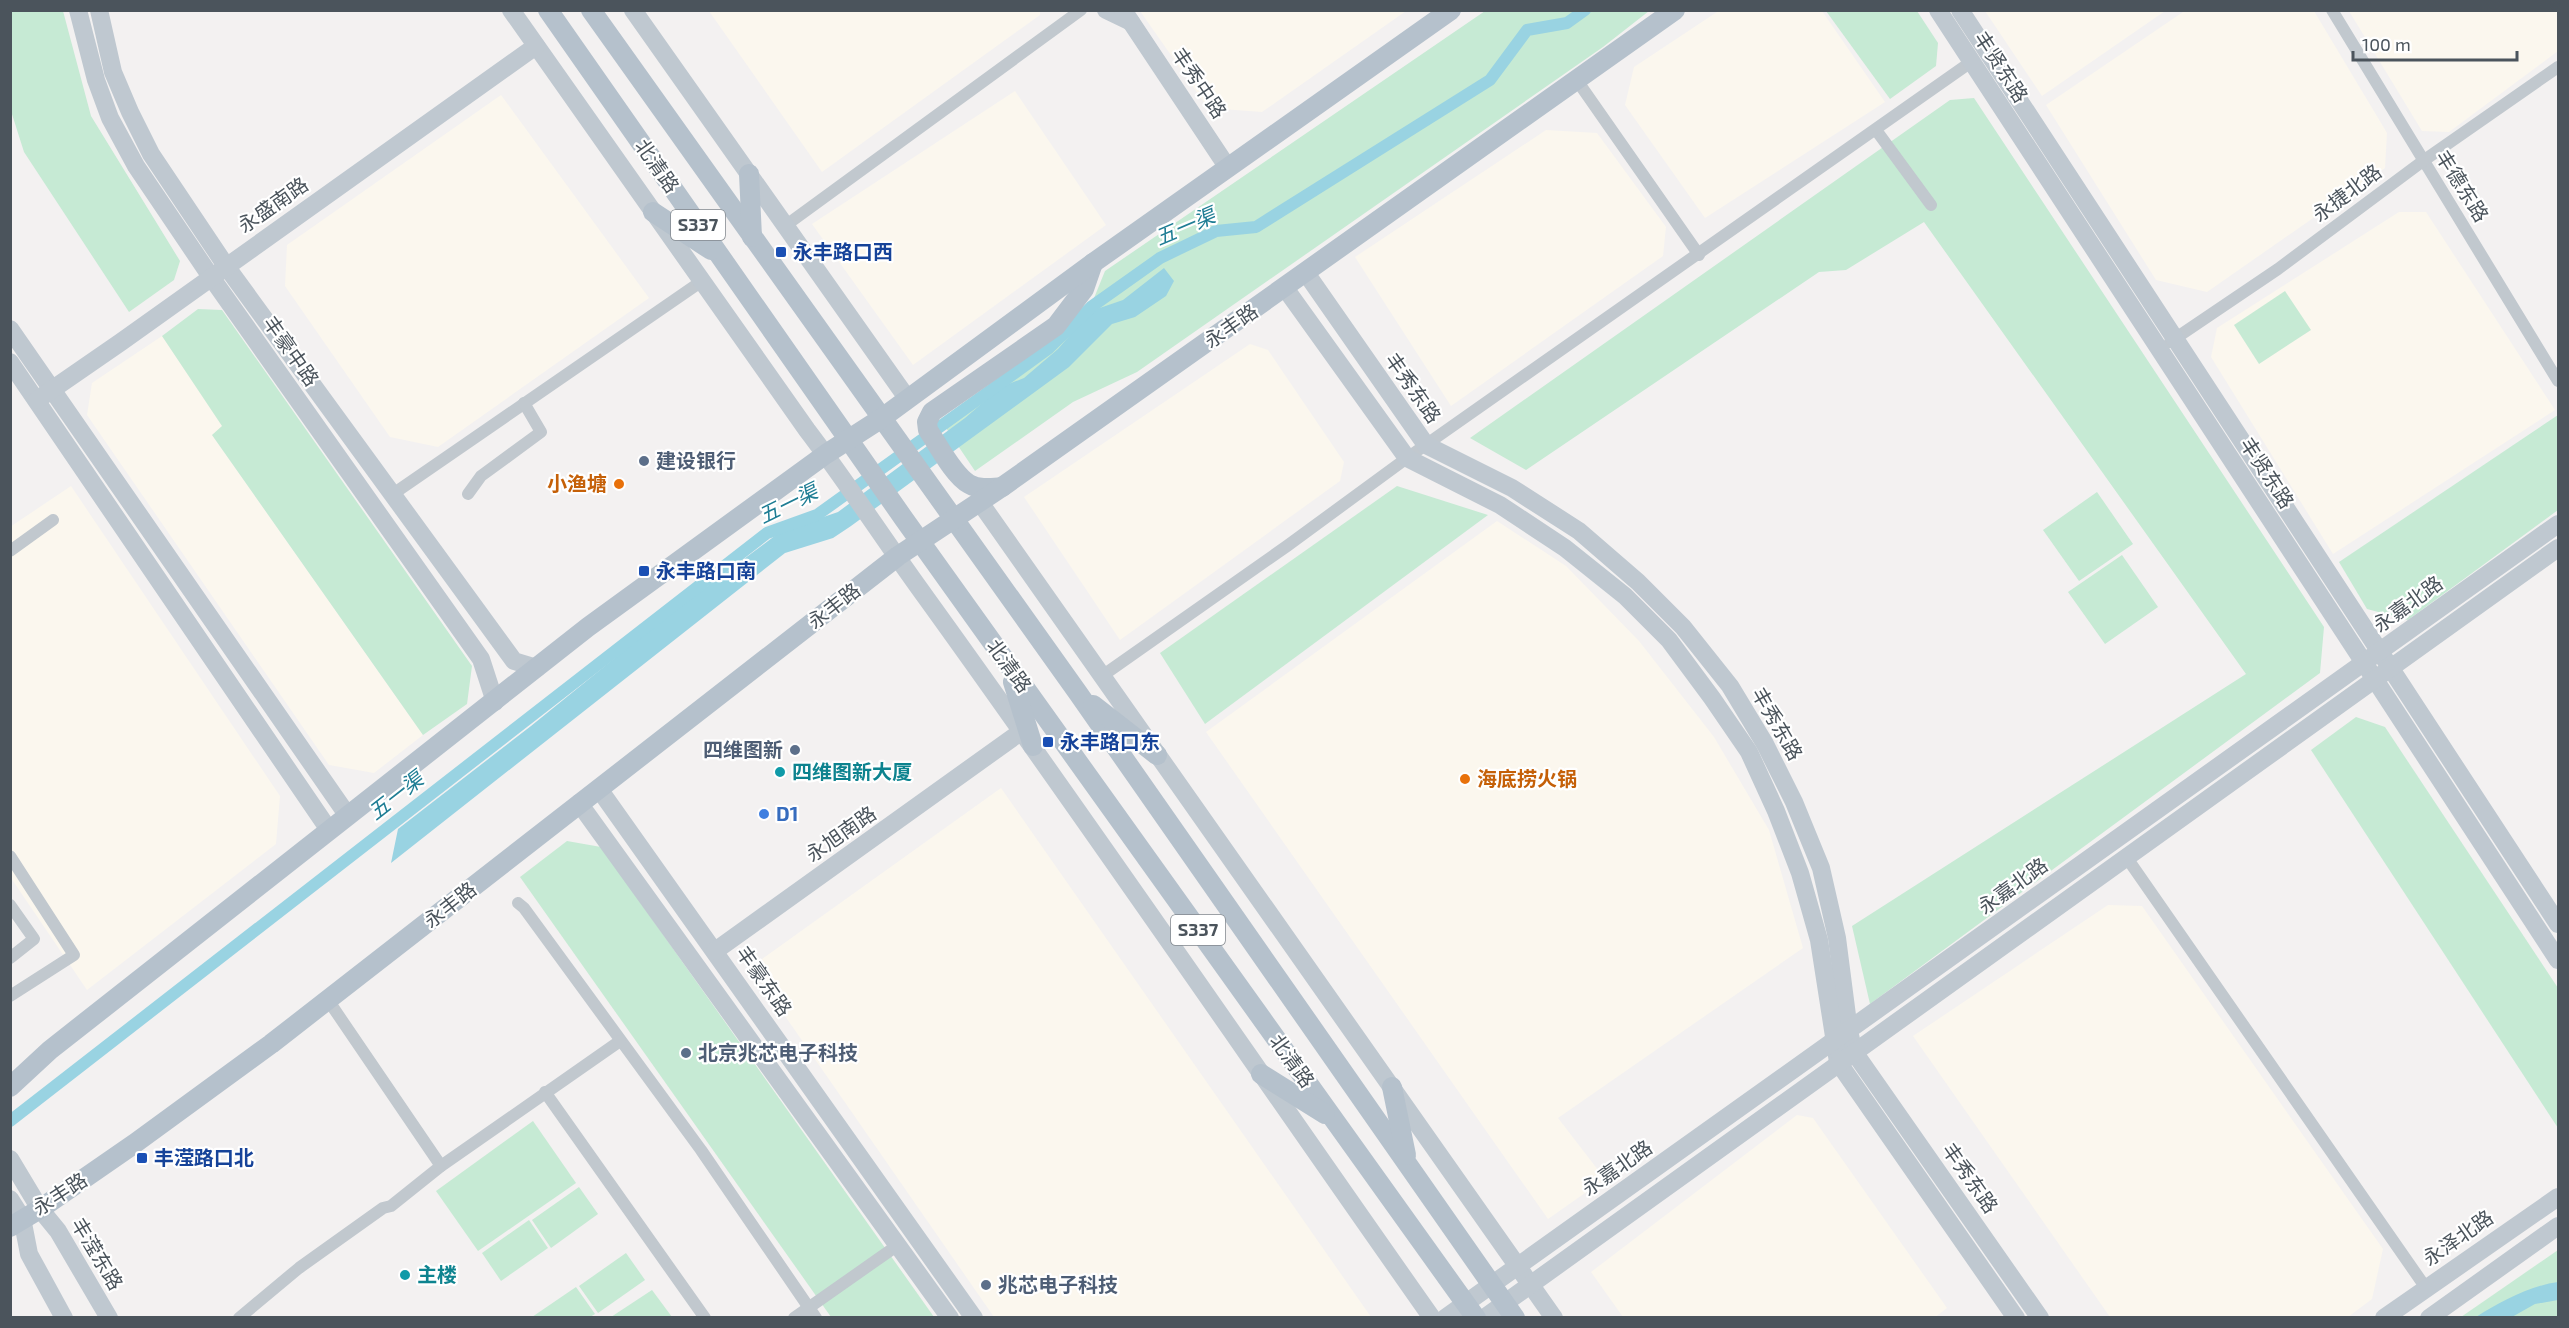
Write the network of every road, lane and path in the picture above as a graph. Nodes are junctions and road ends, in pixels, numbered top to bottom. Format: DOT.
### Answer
graph roads {
  1 [pos="78,10"];
  2 [pos="99,10"];
  3 [pos="511,10"];
  4 [pos="548,10"];
  5 [pos="591,10"];
  6 [pos="633,10"];
  7 [pos="1081,10"];
  8 [pos="1106,10"];
  9 [pos="1451,10"];
  10 [pos="1675,10"];
  11 [pos="1938,10"];
  12 [pos="1960,10"];
  13 [pos="2332,10"];
  14 [pos="1127,16"];
  15 [pos="536,46"];
  16 [pos="1971,62"];
  17 [pos="2559,67"];
  18 [pos="1576,79"];
  19 [pos="1875,130"];
  20 [pos="2423,161"];
  21 [pos="1228,168"];
  22 [pos="749,174"];
  23 [pos="1931,205"];
  24 [pos="653,212"];
  25 [pos="785,226"];
  26 [pos="752,237"];
  27 [pos="719,255"];
  28 [pos="1699,255"];
  29 [pos="1093,263"];
  30 [pos="226,266"];
  31 [pos="1306,273"];
  32 [pos="211,277"];
  33 [pos="702,281"];
  34 [pos="1284,288"];
  35 [pos="10,329"];
  36 [pos="2176,339"];
  37 [pos="2158,350"];
  38 [pos="10,362"];
  39 [pos="2559,381"];
  40 [pos="52,389"];
  41 [pos="907,398"];
  42 [pos="37,400"];
  43 [pos="524,404"];
  44 [pos="882,418"];
  45 [pos="848,440"];
  46 [pos="1426,445"];
  47 [pos="825,454"];
  48 [pos="1407,458"];
  49 [pos="1002,487"];
  50 [pos="393,494"];
  51 [pos="468,494"];
  52 [pos="980,501"];
  53 [pos="954,518"];
  54 [pos="53,520"];
  55 [pos="2559,524"];
  56 [pos="921,542"];
  57 [pos="2559,548"];
  58 [pos="10,551"];
  59 [pos="898,556"];
  60 [pos="2381,651"];
  61 [pos="2364,662"];
  62 [pos="1008,665"];
  63 [pos="537,668"];
  64 [pos="2392,668"];
  65 [pos="1102,676"];
  66 [pos="2375,679"];
  67 [pos="1078,693"];
  68 [pos="495,702"];
  69 [pos="1028,739"];
  70 [pos="1157,754"];
  71 [pos="599,789"];
  72 [pos="579,803"];
  73 [pos="348,816"];
  74 [pos="330,830"];
  75 [pos="10,856"];
  76 [pos="2127,858"];
  77 [pos="518,903"];
  78 [pos="10,905"];
  79 [pos="2559,924"];
  80 [pos="715,951"];
  81 [pos="10,958"];
  82 [pos="2559,960"];
  83 [pos="10,996"];
  84 [pos="328,1000"];
  85 [pos="1849,1031"];
  86 [pos="620,1041"];
  87 [pos="1833,1042"];
  88 [pos="1854,1052"];
  89 [pos="1838,1062"];
  90 [pos="1261,1074"];
  91 [pos="10,1087"];
  92 [pos="1392,1087"];
  93 [pos="545,1092"];
  94 [pos="1334,1119"];
  95 [pos="10,1159"];
  96 [pos="1408,1163"];
  97 [pos="441,1166"];
  98 [pos="2559,1197"];
  99 [pos="10,1198"];
  100 [pos="40,1209"];
  101 [pos="16,1223"];
  102 [pos="2559,1226"];
  103 [pos="898,1245"];
  104 [pos="1518,1265"];
  105 [pos="1491,1283"];
  106 [pos="1530,1283"];
  107 [pos="2426,1288"];
  108 [pos="1471,1310"];
  109 [pos="1510,1310"];
  110 [pos="813,1312"];
  111 [pos="245,1315"];
  112 [pos="64,1317"];
  113 [pos="109,1317"];
  114 [pos="705,1317"];
  115 [pos="794,1317"];
  116 [pos="950,1317"];
  117 [pos="974,1317"];
  118 [pos="1432,1317"];
  119 [pos="1445,1317"];
  120 [pos="1484,1317"];
  121 [pos="1554,1317"];
  122 [pos="2016,1317"];
  123 [pos="2040,1317"];
  124 [pos="2384,1317"];
  125 [pos="2429,1317"];
  1 -- 32 [label="street, 丰豪中路"];
  2 -- 30 [label="street, 丰豪中路"];
  3 -- 15 [label="street, 北清路"];
  4 -- 27 [label="main road, 北清路 / S337"];
  5 -- 26 [label="main road, 北清路 / S337"];
  6 -- 22 [label="street"];
  7 -- 25 [label="street"];
  8 -- 14 [label="street, 丰秀中路"];
  9 -- 21 [label="main road"];
  10 -- 18 [label="main road, 永丰路"];
  11 -- 16 [label="street, 丰贤东路"];
  12 -- 36 [label="street, 丰贤东路"];
  13 -- 20 [label="street, 丰德东路"];
  14 -- 21 [label="street, 丰秀中路"];
  15 -- 24 [label="street, 北清路"];
  15 -- 30 [label="street, 永盛南路"];
  16 -- 19 [label="street"];
  16 -- 37 [label="street, 丰贤东路"];
  17 -- 20 [label="street, 永捷北路"];
  18 -- 28 [label="street"];
  18 -- 31 [label="main road, 永丰路"];
  19 -- 23 [label="street"];
  19 -- 28 [label="street"];
  20 -- 36 [label="street, 永捷北路"];
  20 -- 39 [label="street, 丰德东路"];
  21 -- 29 [label="main road"];
  22 -- 25 [label="street"];
  22 -- 26 [label="main road"];
  24 -- 27 [label="main road"];
  24 -- 33 [label="street, 北清路"];
  25 -- 41 [label="street"];
  26 -- 44 [label="main road, 北清路 / S337"];
  27 -- 45 [label="main road, 北清路 / S337"];
  28 -- 46 [label="street"];
  29 -- 41 [label="main road"];
  29 -- 49 [label="main road"];
  30 -- 32 [label="street, 永盛南路"];
  30 -- 50 [label="street, 丰豪中路"];
  31 -- 34 [label="main road, 永丰路"];
  31 -- 46 [label="street, 丰秀东路"];
  32 -- 40 [label="street, 永盛南路"];
  32 -- 68 [label="street, 丰豪中路"];
  33 -- 43 [label="street"];
  33 -- 47 [label="street, 北清路"];
  34 -- 48 [label="street, 丰秀东路"];
  34 -- 49 [label="main road, 永丰路"];
  35 -- 40 [label="street"];
  36 -- 37 [label="street, 永捷北路"];
  36 -- 60 [label="street, 丰贤东路"];
  37 -- 61 [label="street, 丰贤东路"];
  38 -- 42 [label="street"];
  40 -- 42 [label="street, 永盛南路"];
  40 -- 73 [label="street"];
  41 -- 44 [label="main road"];
  42 -- 74 [label="street"];
  43 -- 50 [label="street"];
  43 -- 51 [label="street"];
  44 -- 45 [label="main road"];
  44 -- 53 [label="main road, 北清路 / S337"];
  45 -- 47 [label="main road"];
  45 -- 56 [label="main road, 北清路 / S337"];
  46 -- 48 [label="street"];
  46 -- 85 [label="street, 丰秀东路"];
  47 -- 59 [label="street, 北清路"];
  47 -- 63 [label="main road"];
  48 -- 65 [label="street"];
  48 -- 87 [label="street, 丰秀东路"];
  49 -- 52 [label="main road, 永丰路"];
  50 -- 63 [label="street, 丰豪中路"];
  52 -- 53 [label="main road, 永丰路"];
  52 -- 65 [label="street"];
  53 -- 56 [label="main road, 永丰路"];
  53 -- 67 [label="main road, 北清路 / S337"];
  54 -- 58 [label="street"];
  55 -- 60 [label="street, 永嘉北路"];
  56 -- 59 [label="main road, 永丰路"];
  56 -- 62 [label="main road, 北清路 / S337"];
  57 -- 64 [label="street"];
  59 -- 69 [label="street, 北清路"];
  59 -- 71 [label="main road, 永丰路"];
  60 -- 61 [label="street, 永嘉北路"];
  60 -- 64 [label="street, 丰贤东路"];
  61 -- 66 [label="street, 丰贤东路"];
  61 -- 85 [label="street, 永嘉北路"];
  62 -- 69 [label="main road"];
  62 -- 94 [label="main road, 北清路 / S337"];
  63 -- 68 [label="main road"];
  64 -- 66 [label="street"];
  64 -- 79 [label="street, 丰贤东路"];
  65 -- 70 [label="street"];
  66 -- 76 [label="street"];
  66 -- 82 [label="street, 丰贤东路"];
  67 -- 70 [label="main road"];
  67 -- 96 [label="main road, 北清路 / S337"];
  68 -- 73 [label="main road"];
  69 -- 80 [label="street, 永旭南路"];
  69 -- 90 [label="street, 北清路"];
  70 -- 92 [label="street"];
  71 -- 72 [label="main road, 永丰路"];
  71 -- 80 [label="street, 丰豪东路"];
  72 -- 84 [label="main road, 永丰路"];
  72 -- 103 [label="street"];
  73 -- 74 [label="main road"];
  74 -- 91 [label="main road"];
  75 -- 83 [label="street"];
  76 -- 88 [label="street"];
  76 -- 107 [label="street"];
  77 -- 86 [label="street"];
  78 -- 81 [label="street"];
  80 -- 117 [label="street, 丰豪东路"];
  84 -- 97 [label="street"];
  84 -- 100 [label="main road, 永丰路"];
  85 -- 87 [label="street, 永嘉北路"];
  85 -- 88 [label="street, 丰秀东路"];
  86 -- 93 [label="street"];
  86 -- 110 [label="street"];
  87 -- 89 [label="street, 丰秀东路"];
  87 -- 104 [label="street, 永嘉北路"];
  88 -- 89 [label="street"];
  88 -- 123 [label="street, 丰秀东路"];
  89 -- 106 [label="street"];
  89 -- 122 [label="street, 丰秀东路"];
  90 -- 94 [label="main road"];
  90 -- 118 [label="street, 北清路"];
  92 -- 96 [label="main road"];
  92 -- 104 [label="street"];
  93 -- 97 [label="street"];
  93 -- 114 [label="street"];
  94 -- 108 [label="main road, 北清路 / S337"];
  95 -- 100 [label="street, 丰滢东路"];
  96 -- 105 [label="main road, 北清路 / S337"];
  97 -- 111 [label="street"];
  98 -- 107 [label="street, 永泽北路"];
  99 -- 101 [label="street"];
  100 -- 101 [label="main road, 永丰路"];
  100 -- 113 [label="street, 丰滢东路"];
  101 -- 112 [label="street"];
  102 -- 125 [label="street"];
  103 -- 110 [label="street"];
  103 -- 116 [label="street"];
  104 -- 105 [label="street, 永嘉北路"];
  104 -- 106 [label="street"];
  105 -- 108 [label="street, 永嘉北路"];
  105 -- 109 [label="main road, 北清路 / S337"];
  106 -- 109 [label="street"];
  106 -- 121 [label="street"];
  107 -- 124 [label="street, 永泽北路"];
  108 -- 119 [label="street, 永嘉北路"];
  109 -- 120 [label="street"];
  110 -- 115 [label="street"];
}
